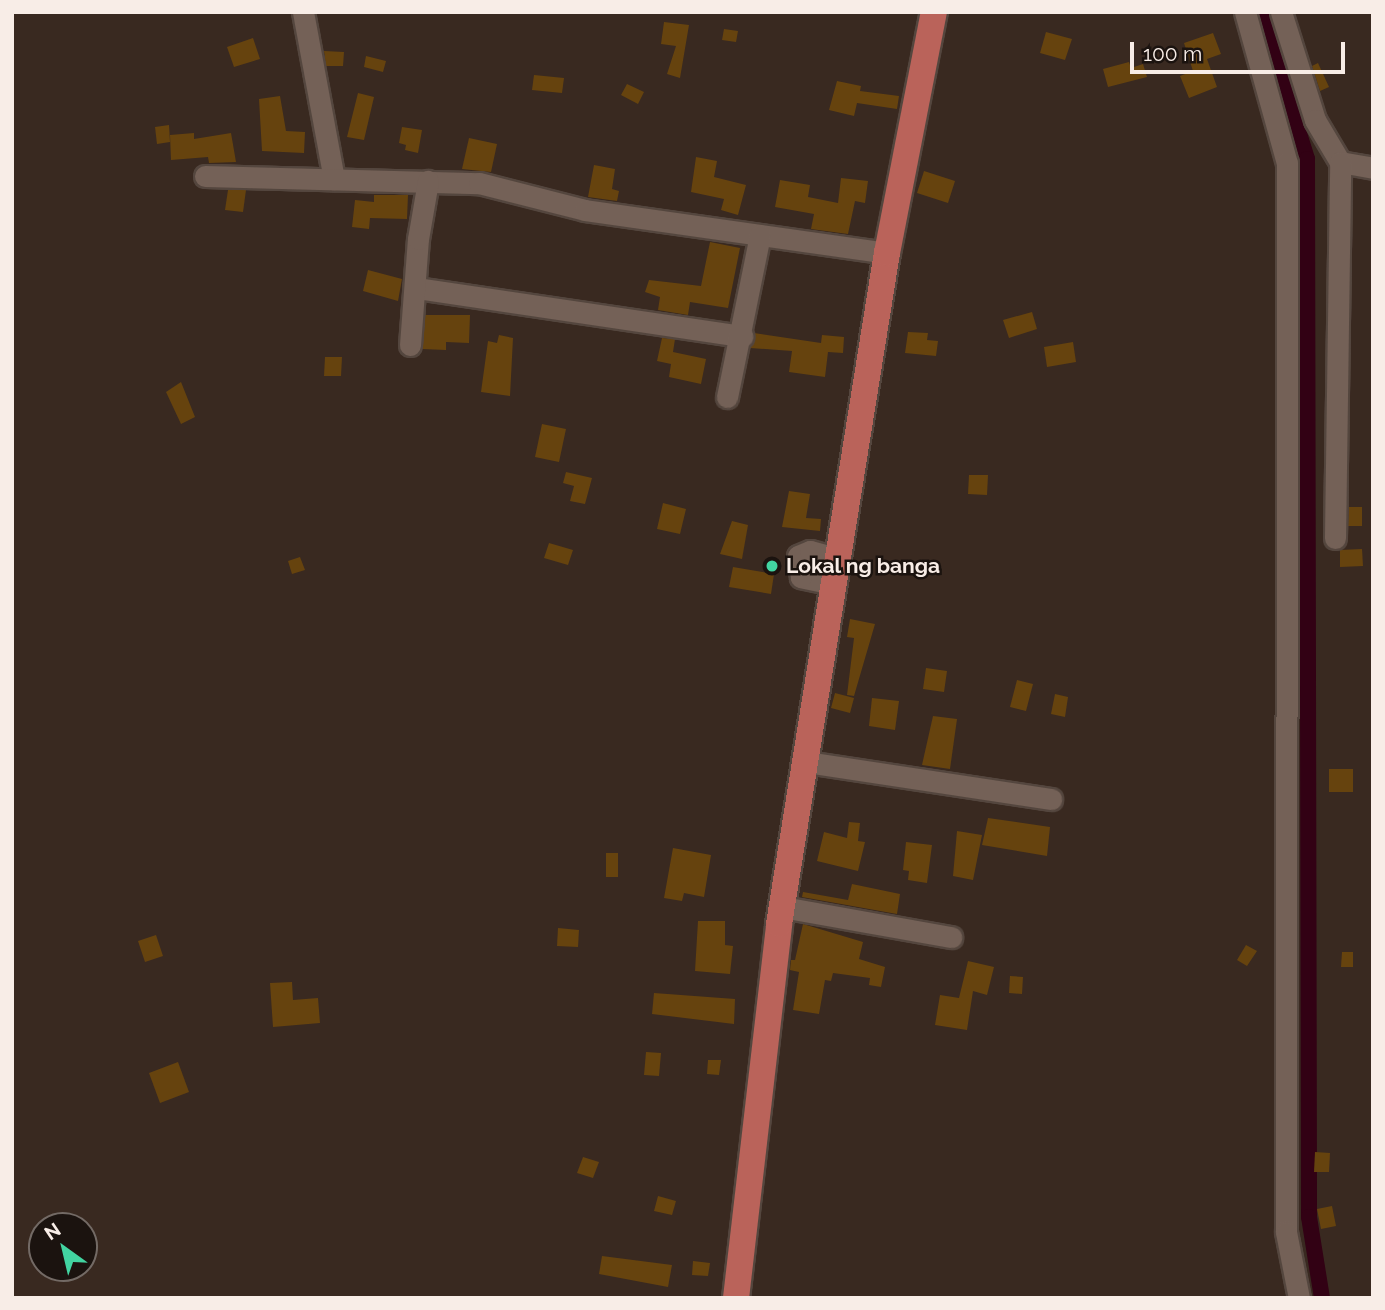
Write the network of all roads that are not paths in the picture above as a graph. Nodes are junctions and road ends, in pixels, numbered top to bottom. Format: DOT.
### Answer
graph roads {
  1 [pos="303,12"];
  2 [pos="934,12"];
  3 [pos="1245,12"];
  4 [pos="1282,12"];
  5 [pos="1340,162"];
  6 [pos="1373,168"];
  7 [pos="205,176"];
  8 [pos="334,179"];
  9 [pos="428,181"];
  10 [pos="760,235"];
  11 [pos="887,253"];
  12 [pos="416,288"];
  13 [pos="742,336"];
  14 [pos="410,345"];
  15 [pos="727,397"];
  16 [pos="1335,538"];
  17 [pos="840,559"];
  18 [pos="833,584"];
  19 [pos="806,762"];
  20 [pos="1051,799"];
  21 [pos="782,907"];
  22 [pos="951,937"];
  23 [pos="736,1298"];
  24 [pos="1299,1298"];
  1 -- 8 [label="street"];
  2 -- 11 [label="main road"];
  3 -- 24 [label="street"];
  4 -- 5 [label="street"];
  5 -- 6 [label="street"];
  5 -- 16 [label="street"];
  7 -- 8 [label="street"];
  8 -- 9 [label="street"];
  9 -- 10 [label="street"];
  9 -- 12 [label="street"];
  10 -- 11 [label="street"];
  10 -- 13 [label="street"];
  11 -- 17 [label="main road"];
  12 -- 13 [label="street"];
  12 -- 14 [label="street"];
  13 -- 15 [label="street"];
  17 -- 18 [label="main road"];
  17 -- 18 [label="street"];
  18 -- 19 [label="main road"];
  19 -- 20 [label="street"];
  19 -- 21 [label="main road"];
  21 -- 22 [label="street"];
  21 -- 23 [label="main road"];
}
